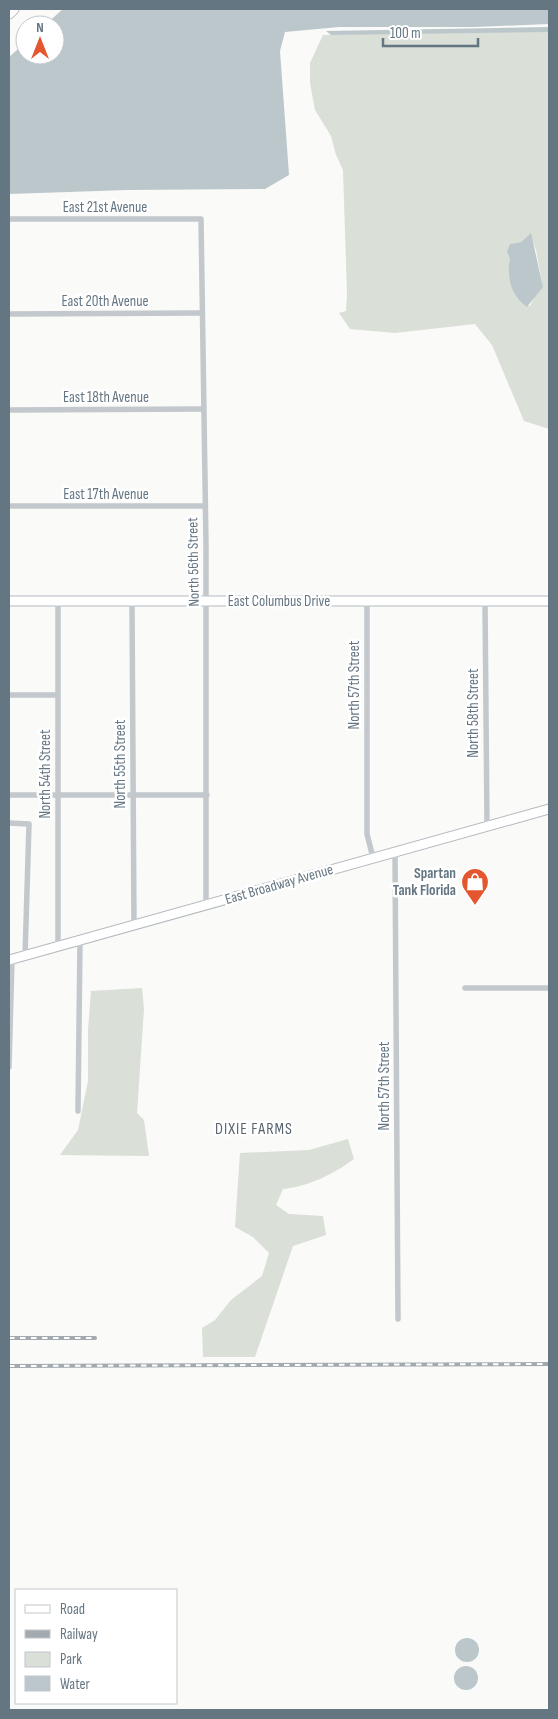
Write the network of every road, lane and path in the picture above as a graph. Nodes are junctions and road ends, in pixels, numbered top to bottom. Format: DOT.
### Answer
graph roads {
  1 [pos="13,9"];
  2 [pos="9,13"];
  3 [pos="201,219"];
  4 [pos="9,220"];
  5 [pos="201,313"];
  6 [pos="9,314"];
  7 [pos="203,409"];
  8 [pos="9,410"];
  9 [pos="9,506"];
  10 [pos="204,506"];
  11 [pos="9,601"];
  12 [pos="58,601"];
  13 [pos="132,601"];
  14 [pos="206,601"];
  15 [pos="367,601"];
  16 [pos="485,601"];
  17 [pos="549,601"];
  18 [pos="9,695"];
  19 [pos="57,695"];
  20 [pos="9,795"];
  21 [pos="57,795"];
  22 [pos="133,795"];
  23 [pos="207,795"];
  24 [pos="549,808"];
  25 [pos="9,823"];
  26 [pos="487,825"];
  27 [pos="395,852"];
  28 [pos="373,858"];
  29 [pos="206,905"];
  30 [pos="134,926"];
  31 [pos="80,941"];
  32 [pos="58,946"];
  33 [pos="25,956"];
  34 [pos="10,960"];
  35 [pos="465,988"];
  36 [pos="549,988"];
  37 [pos="9,1066"];
  38 [pos="78,1111"];
  39 [pos="398,1319"];
  1 -- 2 [label="highway"];
  3 -- 4 [label="street, East 21st Avenue"];
  3 -- 5 [label="street, North 56th Street"];
  5 -- 6 [label="street, East 20th Avenue"];
  5 -- 7 [label="street, North 56th Street"];
  7 -- 8 [label="street, East 18th Avenue"];
  7 -- 10 [label="street, North 56th Street"];
  9 -- 10 [label="street, East 17th Avenue"];
  10 -- 14 [label="street, North 56th Street"];
  11 -- 12 [label="street, East Columbus Drive"];
  12 -- 13 [label="street, East Columbus Drive"];
  12 -- 19 [label="street, North 54th Street"];
  13 -- 14 [label="street, East Columbus Drive"];
  13 -- 22 [label="street, North 55th Street"];
  14 -- 15 [label="street, East Columbus Drive"];
  14 -- 23 [label="street, North 56th Street"];
  15 -- 16 [label="street, East Columbus Drive"];
  15 -- 28 [label="street, North 57th Street"];
  16 -- 17 [label="street, East Columbus Drive"];
  16 -- 26 [label="street, North 58th Street"];
  18 -- 19 [label="street"];
  19 -- 21 [label="street, North 54th Street"];
  20 -- 21 [label="street"];
  21 -- 22 [label="street"];
  21 -- 32 [label="street, North 54th Street"];
  22 -- 23 [label="street"];
  22 -- 30 [label="street, North 55th Street"];
  23 -- 29 [label="street, North 56th Street"];
  24 -- 26 [label="street, East Broadway Avenue"];
  25 -- 33 [label="street"];
  26 -- 27 [label="street, East Broadway Avenue"];
  27 -- 28 [label="street, East Broadway Avenue"];
  27 -- 39 [label="street, North 57th Street"];
  28 -- 29 [label="street, East Broadway Avenue"];
  29 -- 30 [label="street, East Broadway Avenue"];
  30 -- 31 [label="street, East Broadway Avenue"];
  31 -- 32 [label="street, East Broadway Avenue"];
  31 -- 38 [label="street"];
  32 -- 33 [label="street, East Broadway Avenue"];
  33 -- 34 [label="street, East Broadway Avenue"];
  34 -- 37 [label="street"];
  35 -- 36 [label="street"];
}
